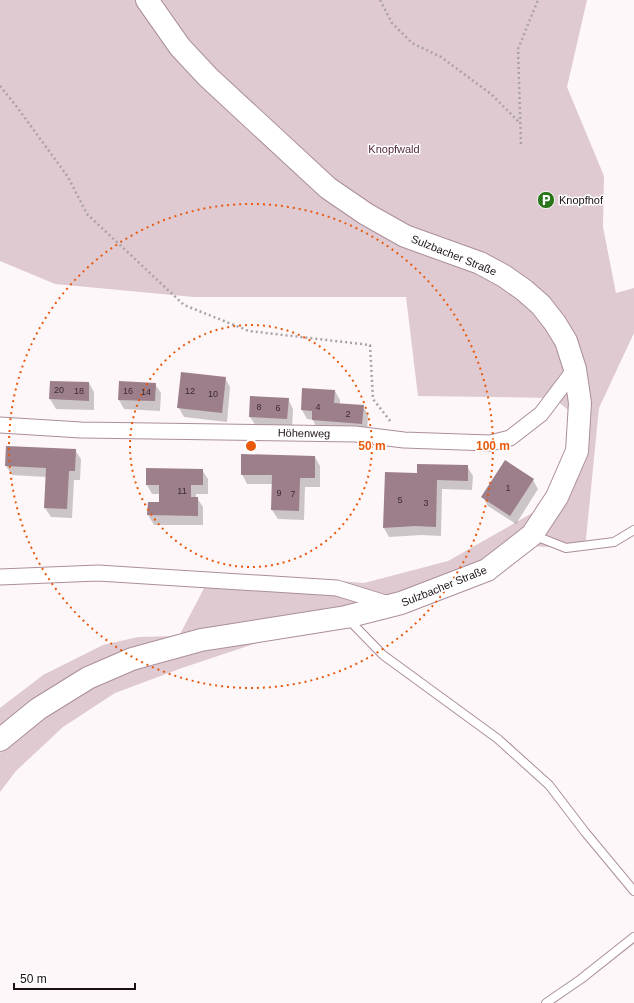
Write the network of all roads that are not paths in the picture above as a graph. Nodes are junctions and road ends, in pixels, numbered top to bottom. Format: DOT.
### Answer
graph roads {
  1 [pos="147,0"];
  2 [pos="575,369"];
  3 [pos="0,425"];
  4 [pos="634,530"];
  5 [pos="532,535"];
  6 [pos="0,577"];
  7 [pos="393,605"];
  8 [pos="346,617"];
  9 [pos="0,740"];
  10 [pos="634,892"];
  11 [pos="634,936"];
  12 [pos="546,1003"];
  1 -- 2 [label="main road, Sulzbacher Straße"];
  2 -- 3 [label="street, Höhenweg"];
  2 -- 5 [label="main road, Sulzbacher Straße"];
  4 -- 5 [label="lane"];
  5 -- 7 [label="main road, Sulzbacher Straße"];
  6 -- 7 [label="street"];
  7 -- 8 [label="main road, Sulzbacher Straße"];
  8 -- 9 [label="main road, Sulzbacher Straße"];
  8 -- 10 [label="lane"];
  11 -- 12 [label="lane"];
}
